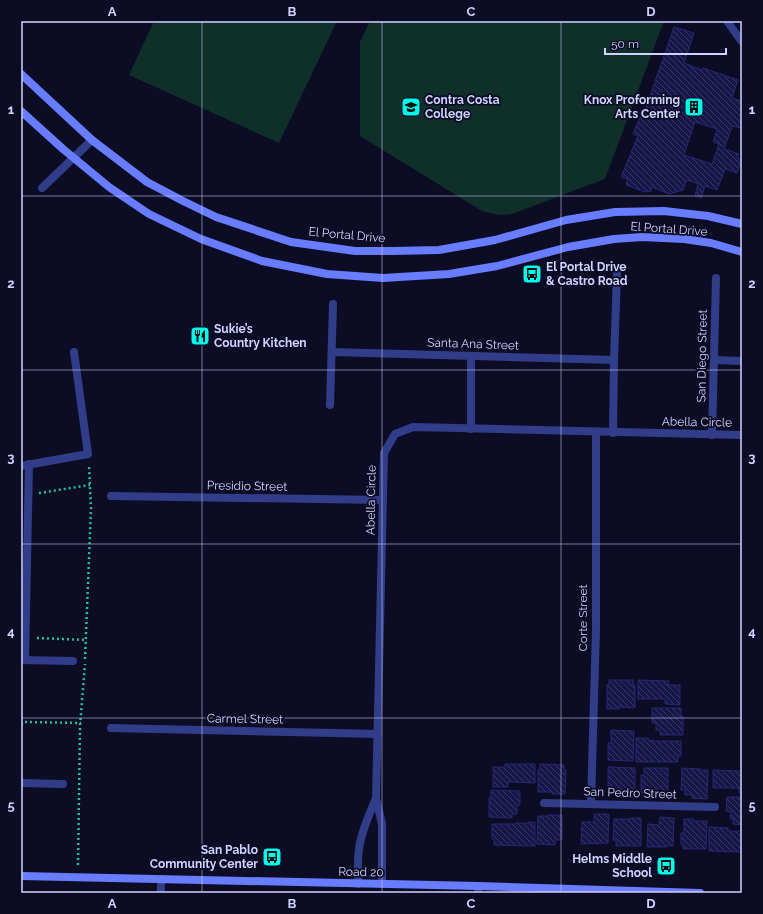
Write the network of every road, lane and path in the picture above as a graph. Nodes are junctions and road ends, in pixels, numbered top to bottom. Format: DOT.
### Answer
graph roads {
  1 [pos="727,21"];
  2 [pos="742,42"];
  3 [pos="21,74"];
  4 [pos="21,112"];
  5 [pos="92,140"];
  6 [pos="74,158"];
  7 [pos="42,188"];
  8 [pos="742,224"];
  9 [pos="742,252"];
  10 [pos="617,274"];
  11 [pos="716,278"];
  12 [pos="333,304"];
  13 [pos="74,352"];
  14 [pos="332,352"];
  15 [pos="471,356"];
  16 [pos="614,360"];
  17 [pos="714,360"];
  18 [pos="742,361"];
  19 [pos="330,405"];
  20 [pos="471,429"];
  21 [pos="596,432"];
  22 [pos="613,433"];
  23 [pos="712,435"];
  24 [pos="742,435"];
  25 [pos="25,465"];
  26 [pos="90,484"];
  27 [pos="111,496"];
  28 [pos="28,497"];
  29 [pos="383,500"];
  30 [pos="25,637"];
  31 [pos="87,640"];
  32 [pos="23,660"];
  33 [pos="73,661"];
  34 [pos="21,718"];
  35 [pos="25,722"];
  36 [pos="81,723"];
  37 [pos="21,725"];
  38 [pos="111,728"];
  39 [pos="378,734"];
  40 [pos="21,783"];
  41 [pos="63,784"];
  42 [pos="376,798"];
  43 [pos="544,803"];
  44 [pos="590,803"];
  45 [pos="715,807"];
  46 [pos="21,876"];
  47 [pos="161,879"];
  48 [pos="358,884"];
  49 [pos="382,884"];
  50 [pos="478,890"];
  51 [pos="602,892"];
  52 [pos="625,892"];
  53 [pos="161,893"];
  54 [pos="700,893"];
  1 -- 2 [label="street"];
  3 -- 5 [label="main road, El Portal Drive"];
  4 -- 6 [label="main road, El Portal Drive"];
  5 -- 6 [label="street"];
  5 -- 8 [label="main road, El Portal Drive"];
  6 -- 7 [label="street"];
  6 -- 9 [label="main road, El Portal Drive"];
  10 -- 16 [label="street"];
  11 -- 17 [label="street, San Diego Street"];
  12 -- 14 [label="street"];
  13 -- 25 [label="street"];
  14 -- 15 [label="street, Santa Ana Street"];
  14 -- 19 [label="street"];
  15 -- 16 [label="street, Santa Ana Street"];
  15 -- 20 [label="street"];
  16 -- 22 [label="street"];
  17 -- 18 [label="street"];
  17 -- 23 [label="street, San Diego Street"];
  20 -- 21 [label="street, Abella Circle"];
  20 -- 29 [label="street, Abella Circle"];
  21 -- 22 [label="street, Abella Circle"];
  21 -- 44 [label="street, Corte Street"];
  22 -- 23 [label="street, Abella Circle"];
  23 -- 24 [label="street, Abella Circle"];
  25 -- 28 [label="street"];
  26 -- 28 [label="path"];
  27 -- 29 [label="street, Presidio Street"];
  28 -- 30 [label="street"];
  29 -- 39 [label="street, Abella Circle"];
  30 -- 31 [label="path"];
  30 -- 32 [label="street"];
  32 -- 33 [label="street"];
  34 -- 35 [label="path"];
  35 -- 36 [label="path"];
  35 -- 37 [label="path"];
  38 -- 39 [label="street, Carmel Street"];
  39 -- 42 [label="street, Abella Circle"];
  40 -- 41 [label="street"];
  42 -- 48 [label="street, Abella Circle"];
  42 -- 49 [label="street, Abella Circle"];
  43 -- 44 [label="street, San Pedro Street"];
  44 -- 45 [label="street, San Pedro Street"];
  46 -- 47 [label="main road, Road 20"];
  47 -- 48 [label="main road, Road 20"];
  47 -- 53 [label="street"];
  48 -- 49 [label="main road, Road 20"];
  49 -- 50 [label="main road, Road 20"];
  50 -- 51 [label="main road, Road 20"];
  51 -- 52 [label="main road, Road 20"];
  52 -- 54 [label="main road, Road 20"];
}
